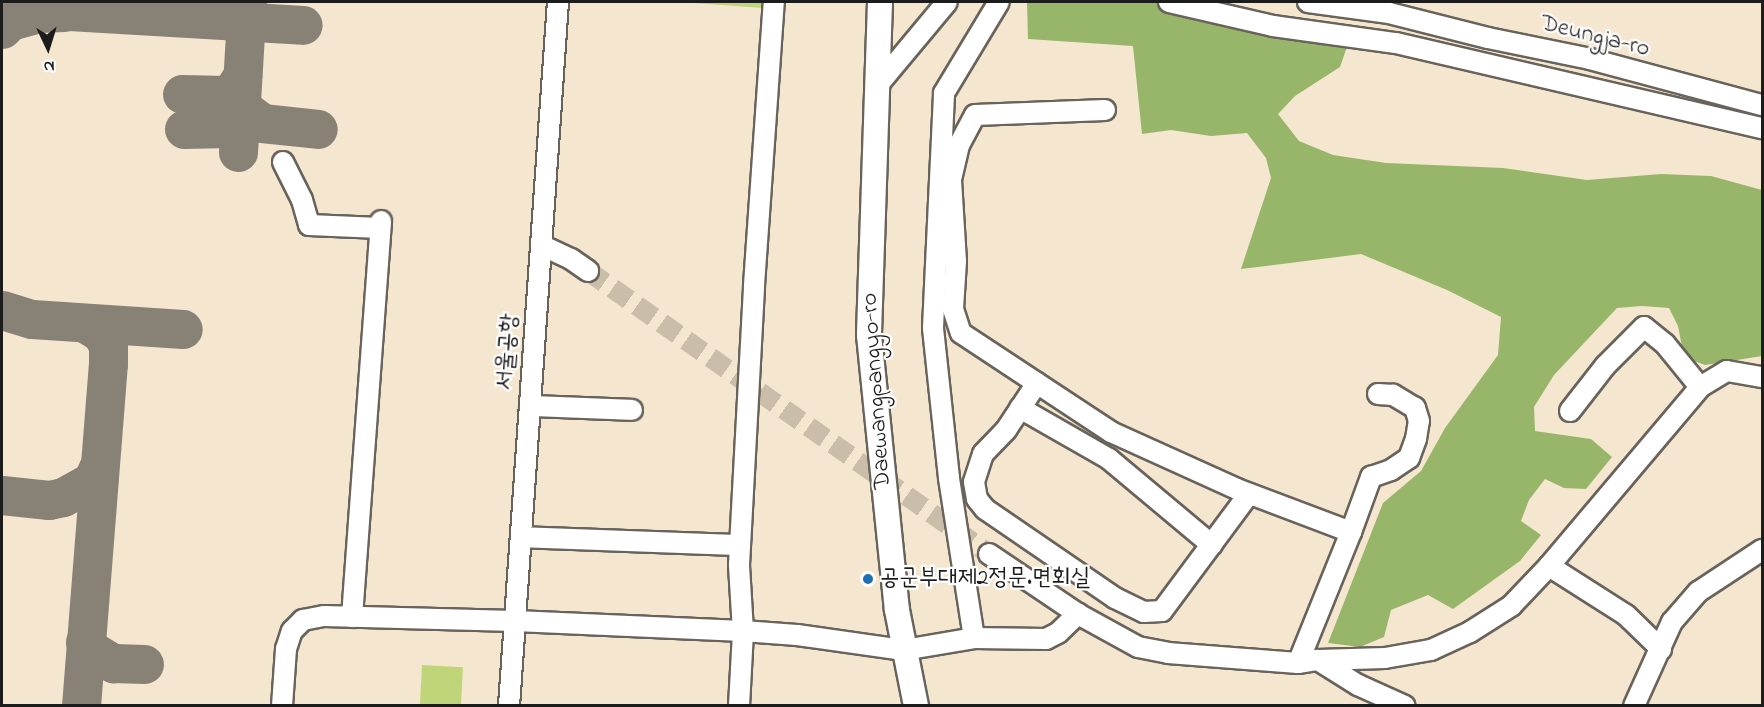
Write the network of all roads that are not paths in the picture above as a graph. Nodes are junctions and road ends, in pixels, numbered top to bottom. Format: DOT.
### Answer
graph roads {
  1 [pos="558,2"];
  2 [pos="774,2"];
  3 [pos="880,2"];
  4 [pos="947,2"];
  5 [pos="999,2"];
  6 [pos="1169,2"];
  7 [pos="1308,2"];
  8 [pos="877,86"];
  9 [pos="1762,105"];
  10 [pos="1105,110"];
  11 [pos="1762,128"];
  12 [pos="283,162"];
  13 [pos="541,245"];
  14 [pos="588,271"];
  15 [pos="1762,377"];
  16 [pos="1037,383"];
  17 [pos="1700,387"];
  18 [pos="1378,394"];
  19 [pos="530,406"];
  20 [pos="1020,408"];
  21 [pos="632,410"];
  22 [pos="1570,411"];
  23 [pos="1249,494"];
  24 [pos="1351,532"];
  25 [pos="521,537"];
  26 [pos="740,545"];
  27 [pos="1212,546"];
  28 [pos="1762,550"];
  29 [pos="989,554"];
  30 [pos="1549,566"];
  31 [pos="1078,614"];
  32 [pos="352,617"];
  33 [pos="515,621"];
  34 [pos="743,631"];
  35 [pos="974,638"];
  36 [pos="1661,649"];
  37 [pos="904,650"];
  38 [pos="1318,660"];
  39 [pos="1298,663"];
  40 [pos="282,705"];
  41 [pos="509,705"];
  42 [pos="739,705"];
  43 [pos="916,705"];
  44 [pos="1405,705"];
  45 [pos="1634,705"];
  1 -- 13 [label="street, 서울공항"];
  2 -- 26 [label="street"];
  3 -- 8 [label="main road, Daewangpangyo-ro"];
  4 -- 8 [label="street"];
  5 -- 35 [label="street"];
  6 -- 11 [label="street"];
  7 -- 9 [label="street, Deungja-ro"];
  8 -- 37 [label="main road, Daewangpangyo-ro"];
  10 -- 16 [label="street"];
  12 -- 32 [label="street"];
  13 -- 14 [label="street"];
  13 -- 19 [label="street, 서울공항"];
  15 -- 17 [label="street"];
  16 -- 20 [label="street"];
  16 -- 23 [label="street"];
  17 -- 22 [label="street"];
  17 -- 30 [label="street"];
  18 -- 24 [label="street"];
  19 -- 21 [label="street"];
  19 -- 25 [label="street, 서울공항"];
  20 -- 27 [label="street"];
  20 -- 27 [label="street"];
  23 -- 24 [label="street"];
  23 -- 27 [label="street"];
  24 -- 39 [label="street"];
  25 -- 26 [label="street"];
  25 -- 33 [label="street, 서울공항"];
  26 -- 34 [label="street"];
  28 -- 36 [label="street"];
  29 -- 31 [label="street"];
  30 -- 36 [label="street"];
  30 -- 38 [label="street"];
  31 -- 35 [label="street"];
  31 -- 39 [label="street"];
  32 -- 33 [label="street"];
  32 -- 40 [label="street"];
  33 -- 34 [label="street"];
  33 -- 41 [label="street, 서울공항"];
  34 -- 37 [label="street"];
  34 -- 42 [label="street"];
  35 -- 37 [label="street"];
  36 -- 45 [label="street"];
  37 -- 43 [label="main road, Daewangpangyo-ro"];
  38 -- 39 [label="street"];
  38 -- 44 [label="street"];
}
